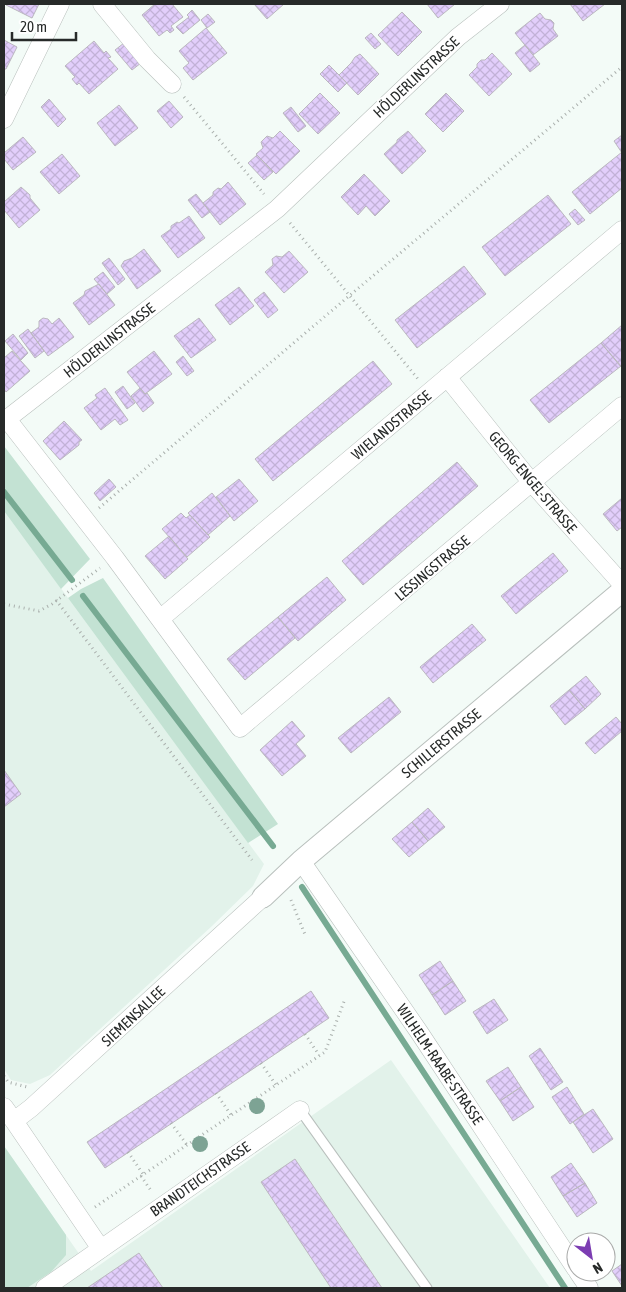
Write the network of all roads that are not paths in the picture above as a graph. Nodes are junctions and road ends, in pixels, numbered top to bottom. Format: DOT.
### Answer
graph roads {
  1 [pos="60,4"];
  2 [pos="102,4"];
  3 [pos="500,4"];
  4 [pos="172,84"];
  5 [pos="4,119"];
  6 [pos="622,230"];
  7 [pos="447,377"];
  8 [pos="622,406"];
  9 [pos="532,483"];
  10 [pos="622,584"];
  11 [pos="622,591"];
  12 [pos="160,619"];
  13 [pos="240,728"];
  14 [pos="301,861"];
  15 [pos="263,897"];
  16 [pos="4,1107"];
  17 [pos="300,1110"];
  18 [pos="14,1121"];
  19 [pos="101,1249"];
  20 [pos="566,1254"];
  21 [pos="45,1288"];
  22 [pos="427,1288"];
  1 -- 5 [label="street"];
  2 -- 4 [label="street"];
  3 -- 12 [label="street, HÖLDERLINSTRASSE"];
  6 -- 7 [label="street, WIELANDSTRASSE"];
  7 -- 9 [label="street, GEORG-ENGEL-STRASSE"];
  7 -- 12 [label="street, WIELANDSTRASSE"];
  8 -- 9 [label="street, LESSINGSTRASSE"];
  9 -- 10 [label="street, GEORG-ENGEL-STRASSE"];
  9 -- 13 [label="street, LESSINGSTRASSE"];
  11 -- 14 [label="street, SCHILLERSTRASSE"];
  12 -- 13 [label="street, HÖLDERLINSTRASSE"];
  14 -- 15 [label="street, SCHILLERSTRASSE"];
  14 -- 20 [label="street, WILHELM-RAABE-STRASSE"];
  15 -- 18 [label="street, SIEMENSALLEE"];
  16 -- 18 [label="street"];
  17 -- 19 [label="street, BRANDTEICHSTRASSE"];
  17 -- 22 [label="lane"];
  18 -- 19 [label="street"];
  19 -- 21 [label="street, BRANDTEICHSTRASSE"];
}
